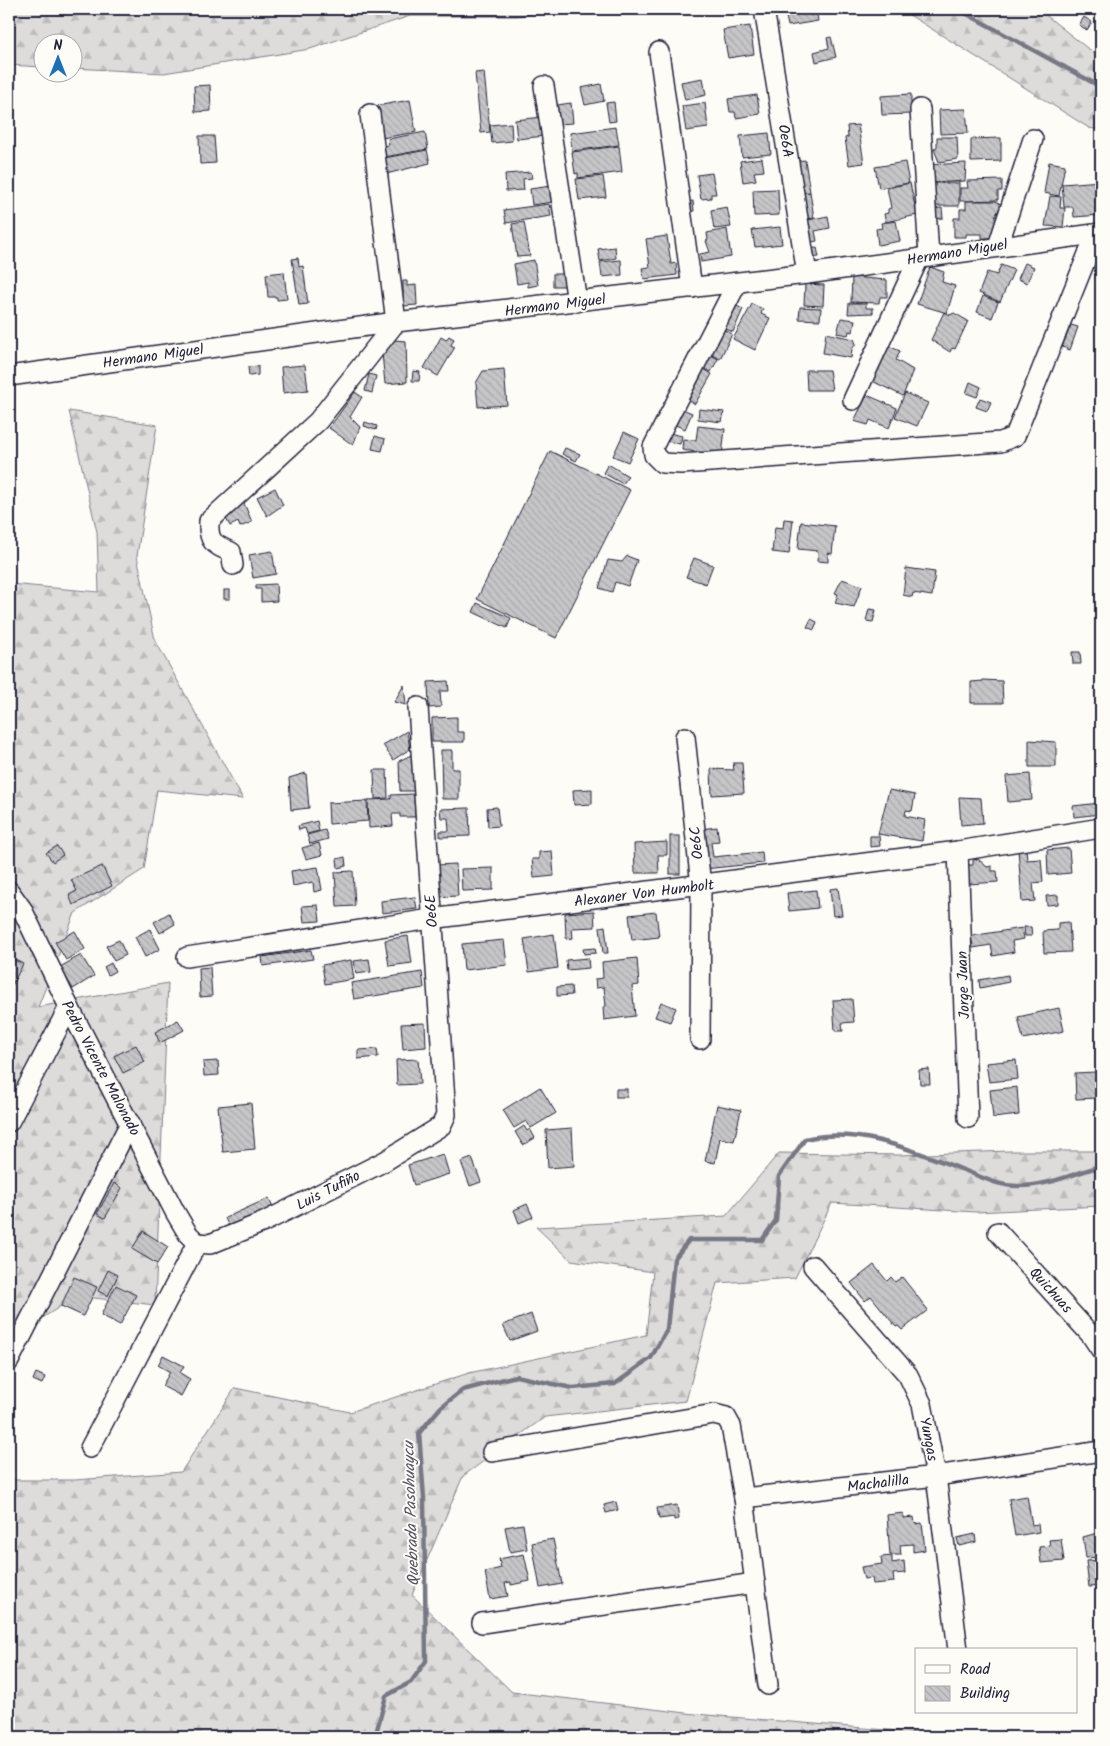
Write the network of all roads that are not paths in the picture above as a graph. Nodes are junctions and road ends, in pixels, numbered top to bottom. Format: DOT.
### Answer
graph roads {
  1 [pos="764,9"];
  2 [pos="659,52"];
  3 [pos="544,86"];
  4 [pos="920,109"];
  5 [pos="370,114"];
  6 [pos="1033,138"];
  7 [pos="1098,233"];
  8 [pos="998,246"];
  9 [pos="924,257"];
  10 [pos="807,274"];
  11 [pos="738,282"];
  12 [pos="692,288"];
  13 [pos="577,302"];
  14 [pos="396,322"];
  15 [pos="9,376"];
  16 [pos="853,400"];
  17 [pos="233,565"];
  18 [pos="418,707"];
  19 [pos="685,737"];
  20 [pos="1101,828"];
  21 [pos="958,852"];
  22 [pos="701,886"];
  23 [pos="9,891"];
  24 [pos="431,919"];
  25 [pos="187,957"];
  26 [pos="69,1007"];
  27 [pos="700,1039"];
  28 [pos="446,1115"];
  29 [pos="968,1118"];
  30 [pos="9,1122"];
  31 [pos="130,1123"];
  32 [pos="998,1232"];
  33 [pos="197,1243"];
  34 [pos="813,1266"];
  35 [pos="1101,1350"];
  36 [pos="9,1361"];
  37 [pos="90,1448"];
  38 [pos="1101,1451"];
  39 [pos="492,1452"];
  40 [pos="936,1476"];
  41 [pos="744,1498"];
  42 [pos="755,1583"];
  43 [pos="482,1623"];
  44 [pos="958,1648"];
  45 [pos="768,1685"];
  1 -- 10 [label="street, Oe6A"];
  2 -- 12 [label="street"];
  3 -- 13 [label="street"];
  4 -- 9 [label="street"];
  5 -- 14 [label="street"];
  6 -- 8 [label="street"];
  7 -- 8 [label="street, Hermano Miguel"];
  7 -- 11 [label="street"];
  8 -- 9 [label="street, Hermano Miguel"];
  9 -- 10 [label="street, Hermano Miguel"];
  9 -- 16 [label="street"];
  10 -- 11 [label="street, Hermano Miguel"];
  11 -- 12 [label="street, Hermano Miguel"];
  12 -- 13 [label="street, Hermano Miguel"];
  13 -- 14 [label="street, Hermano Miguel"];
  14 -- 15 [label="street, Hermano Miguel"];
  14 -- 17 [label="street"];
  18 -- 24 [label="street, Oe6E"];
  19 -- 22 [label="street, Oe6C"];
  20 -- 21 [label="street, Alexaner Von Humbolt"];
  21 -- 22 [label="street, Alexaner Von Humbolt"];
  21 -- 29 [label="street, Jorge Juan"];
  22 -- 24 [label="street, Alexaner Von Humbolt"];
  22 -- 27 [label="street, Oe6C"];
  23 -- 26 [label="street, Pedro Vicente Malonado"];
  24 -- 25 [label="street, Alexaner Von Humbolt"];
  24 -- 28 [label="street, Oe6E"];
  26 -- 30 [label="street"];
  26 -- 31 [label="street, Pedro Vicente Malonado"];
  28 -- 33 [label="street, Luis Tufiño"];
  31 -- 33 [label="street, Pedro Vicente Malonado"];
  31 -- 36 [label="street"];
  32 -- 35 [label="street, Quichuas"];
  33 -- 37 [label="street"];
  34 -- 40 [label="street, Yungas"];
  38 -- 40 [label="street, Machalilla"];
  39 -- 41 [label="street"];
  40 -- 41 [label="street, Machalilla"];
  40 -- 44 [label="street, Yungas"];
  41 -- 42 [label="street"];
  42 -- 43 [label="street"];
  42 -- 45 [label="street"];
}
